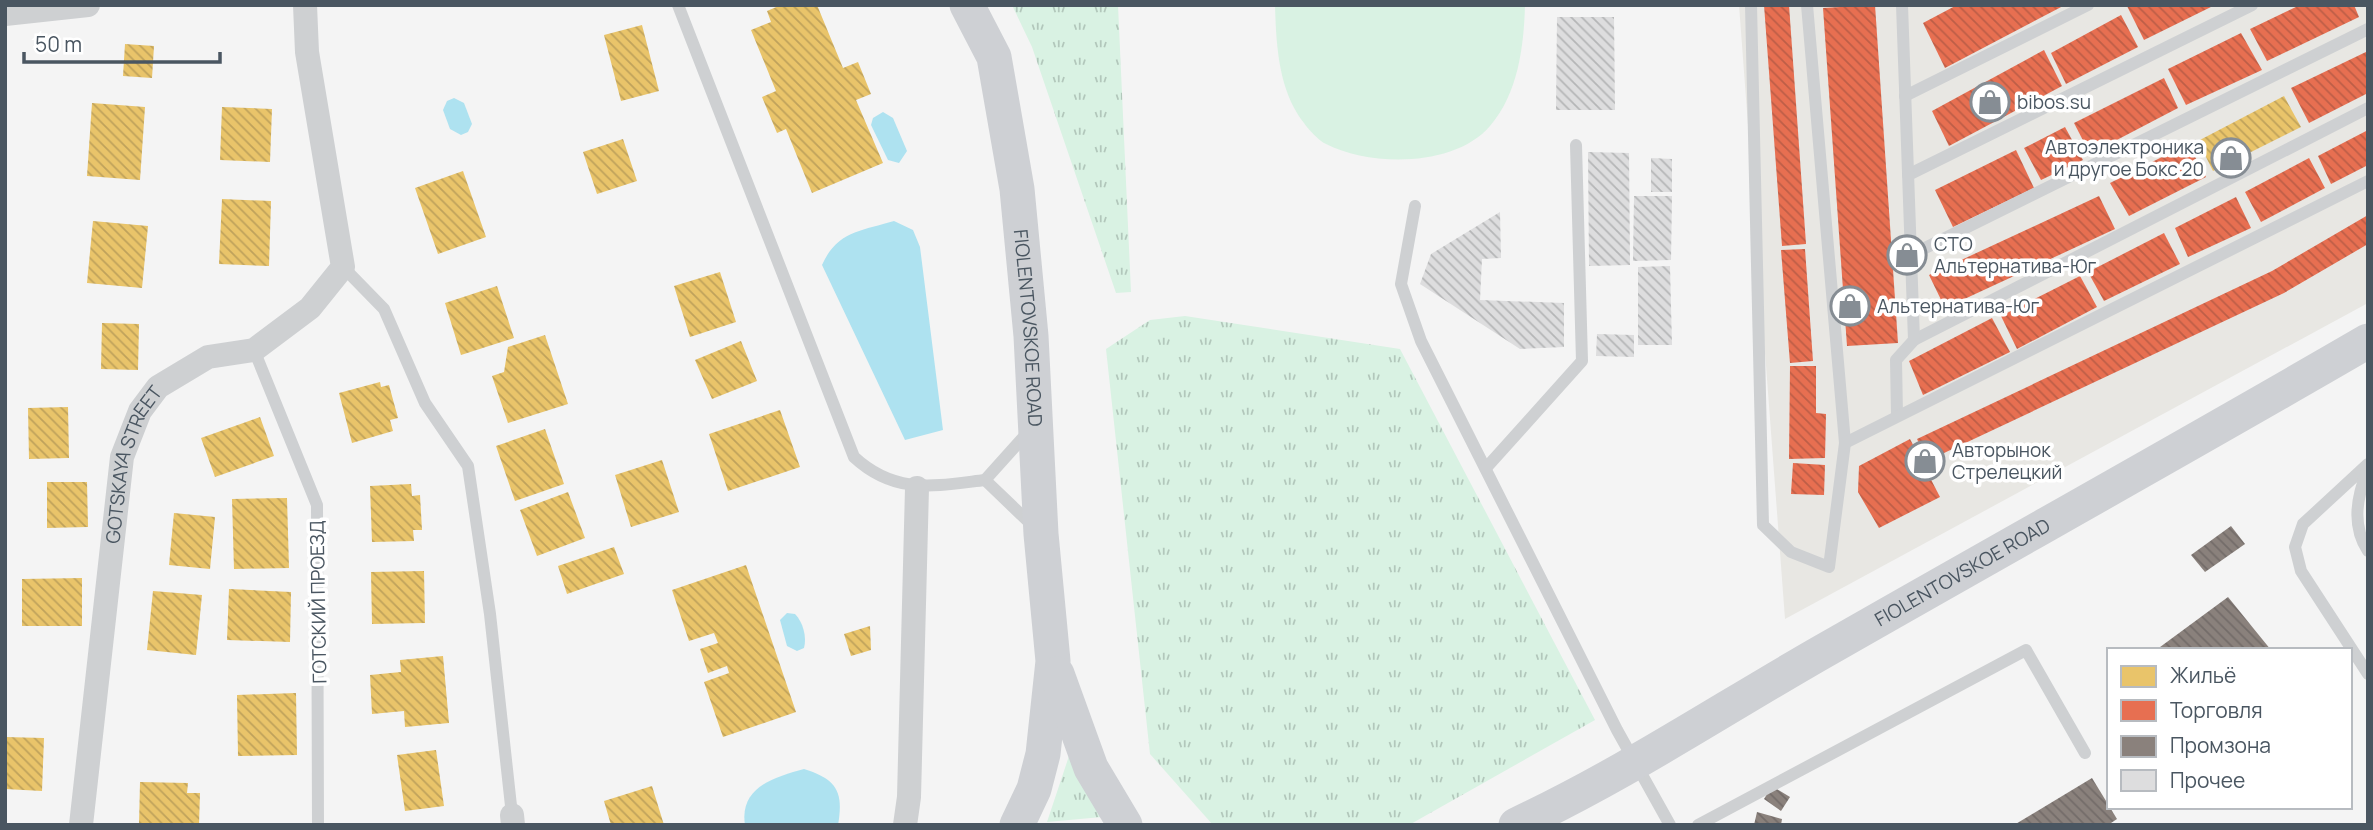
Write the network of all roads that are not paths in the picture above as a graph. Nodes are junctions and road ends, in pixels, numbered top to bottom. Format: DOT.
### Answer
graph roads {
  1 [pos="88,5"];
  2 [pos="305,5"];
  3 [pos="678,5"];
  4 [pos="967,5"];
  5 [pos="1751,5"];
  6 [pos="1807,5"];
  7 [pos="1902,5"];
  8 [pos="2088,5"];
  9 [pos="2252,5"];
  10 [pos="5,14"];
  11 [pos="2368,29"];
  12 [pos="1906,96"];
  13 [pos="2368,108"];
  14 [pos="1576,145"];
  15 [pos="1909,176"];
  16 [pos="2368,181"];
  17 [pos="1415,206"];
  18 [pos="1911,255"];
  19 [pos="343,267"];
  20 [pos="1914,340"];
  21 [pos="2368,341"];
  22 [pos="254,350"];
  23 [pos="1897,415"];
  24 [pos="1034,424"];
  25 [pos="1844,443"];
  26 [pos="2368,464"];
  27 [pos="1486,468"];
  28 [pos="2368,470"];
  29 [pos="985,480"];
  30 [pos="917,488"];
  31 [pos="1041,534"];
  32 [pos="2368,551"];
  33 [pos="2351,648"];
  34 [pos="2352,649"];
  35 [pos="1053,661"];
  36 [pos="2368,674"];
  37 [pos="2085,753"];
  38 [pos="1634,763"];
  39 [pos="1559,810"];
  40 [pos="512,820"];
  41 [pos="81,825"];
  42 [pos="318,825"];
  43 [pos="905,825"];
  44 [pos="1017,825"];
  45 [pos="1125,825"];
  46 [pos="1516,825"];
  47 [pos="1670,825"];
  48 [pos="1698,825"];
  1 -- 10 [label="street"];
  2 -- 19 [label="street"];
  3 -- 30 [label="lane"];
  4 -- 24 [label="main road, FIOLENTOVSKOE ROAD"];
  5 -- 25 [label="lane"];
  6 -- 25 [label="lane"];
  7 -- 12 [label="lane"];
  8 -- 12 [label="lane"];
  9 -- 15 [label="lane"];
  11 -- 18 [label="lane"];
  12 -- 15 [label="lane"];
  13 -- 20 [label="lane"];
  14 -- 27 [label="lane"];
  15 -- 18 [label="lane"];
  16 -- 23 [label="lane"];
  17 -- 27 [label="lane"];
  18 -- 20 [label="lane"];
  19 -- 22 [label="street, GOTSKAYA STREET"];
  19 -- 40 [label="lane"];
  20 -- 23 [label="lane"];
  21 -- 38 [label="main road, FIOLENTOVSKOE ROAD"];
  22 -- 41 [label="street, GOTSKAYA STREET"];
  22 -- 42 [label="lane, ГОТСКИЙ ПРОЕЗД"];
  23 -- 25 [label="lane"];
  24 -- 29 [label="lane"];
  24 -- 31 [label="main road, FIOLENTOVSKOE ROAD"];
  26 -- 33 [label="lane"];
  27 -- 38 [label="lane"];
  28 -- 32 [label="lane"];
  29 -- 30 [label="lane"];
  29 -- 31 [label="lane"];
  30 -- 43 [label="street"];
  31 -- 35 [label="main road, FIOLENTOVSKOE ROAD"];
  34 -- 36 [label="lane"];
  35 -- 44 [label="main road, FIOLENTOVSKOE ROAD"];
  35 -- 45 [label="main road, FIOLENTOVSKOE ROAD"];
  37 -- 48 [label="lane"];
  38 -- 39 [label="main road, FIOLENTOVSKOE ROAD"];
  38 -- 47 [label="lane"];
  39 -- 46 [label="main road, FIOLENTOVSKOE ROAD"];
}
